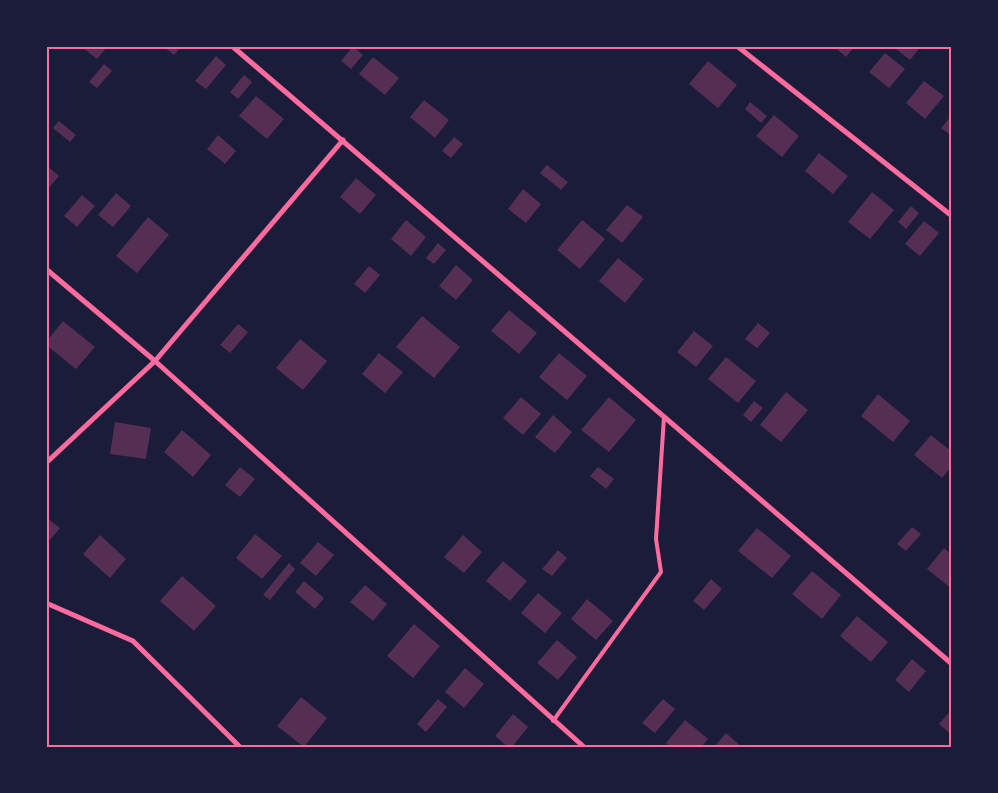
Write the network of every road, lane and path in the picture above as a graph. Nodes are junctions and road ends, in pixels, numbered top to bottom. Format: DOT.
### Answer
graph roads {
  1 [pos="232,46"];
  2 [pos="737,46"];
  3 [pos="343,140"];
  4 [pos="952,216"];
  5 [pos="46,269"];
  6 [pos="155,361"];
  7 [pos="664,417"];
  8 [pos="46,463"];
  9 [pos="46,603"];
  10 [pos="952,664"];
  11 [pos="554,721"];
  12 [pos="240,747"];
  13 [pos="584,747"];
  1 -- 3 [label="street"];
  2 -- 4 [label="street"];
  3 -- 6 [label="street"];
  3 -- 7 [label="street"];
  5 -- 6 [label="street"];
  6 -- 8 [label="street"];
  6 -- 11 [label="street"];
  7 -- 10 [label="street"];
  7 -- 11 [label="lane"];
  9 -- 12 [label="street"];
  11 -- 13 [label="street"];
}
